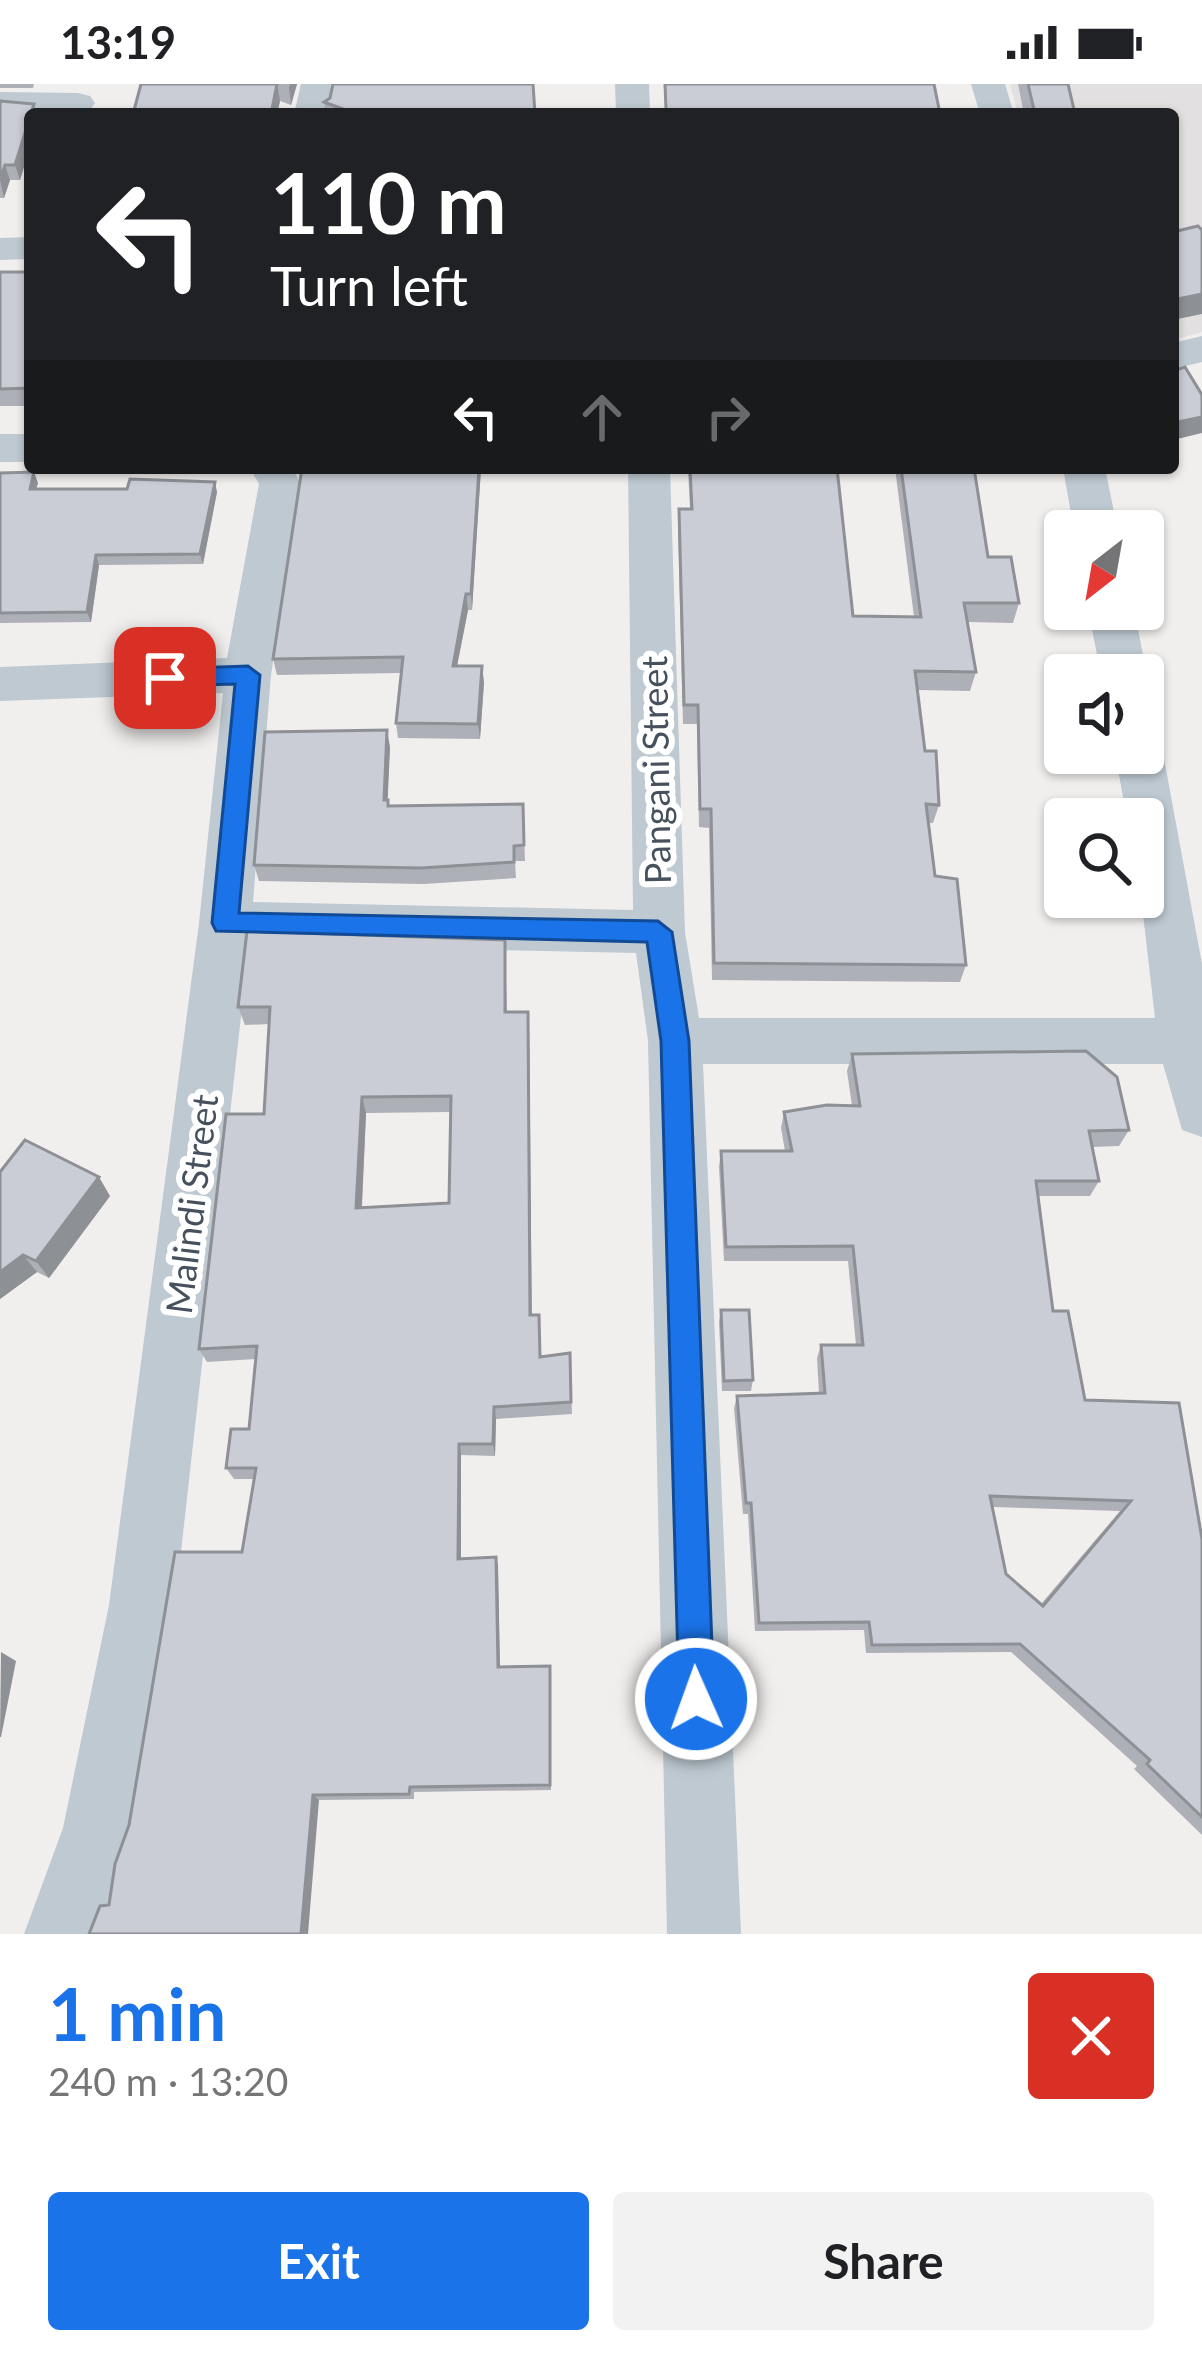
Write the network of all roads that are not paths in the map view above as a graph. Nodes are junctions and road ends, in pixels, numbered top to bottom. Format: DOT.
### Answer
graph roads {
  1 [pos="78,100"];
  2 [pos="0,101"];
  3 [pos="274,474"];
  4 [pos="649,474"];
  5 [pos="1085,474"];
  6 [pos="1092,510"];
  7 [pos="248,675"];
  8 [pos="0,684"];
  9 [pos="1146,774"];
  10 [pos="1185,888"];
  11 [pos="225,923"];
  12 [pos="658,932"];
  13 [pos="675,1041"];
  14 [pos="1185,1041"];
  15 [pos="1202,1112"];
  16 [pos="61,1934"];
  17 [pos="704,1934"];
  1 -- 2 [label="street"];
  3 -- 7 [label="street, Malindi Street"];
  4 -- 12 [label="street, Pangani Street"];
  5 -- 6 [label="street"];
  7 -- 8 [label="street"];
  7 -- 11 [label="street, Malindi Street"];
  9 -- 10 [label="street"];
  10 -- 14 [label="street"];
  11 -- 12 [label="street"];
  11 -- 16 [label="street, Malindi Street"];
  12 -- 13 [label="street, Pangani Street"];
  13 -- 14 [label="street"];
  13 -- 17 [label="street, Pangani Street"];
  14 -- 15 [label="street"];
}
